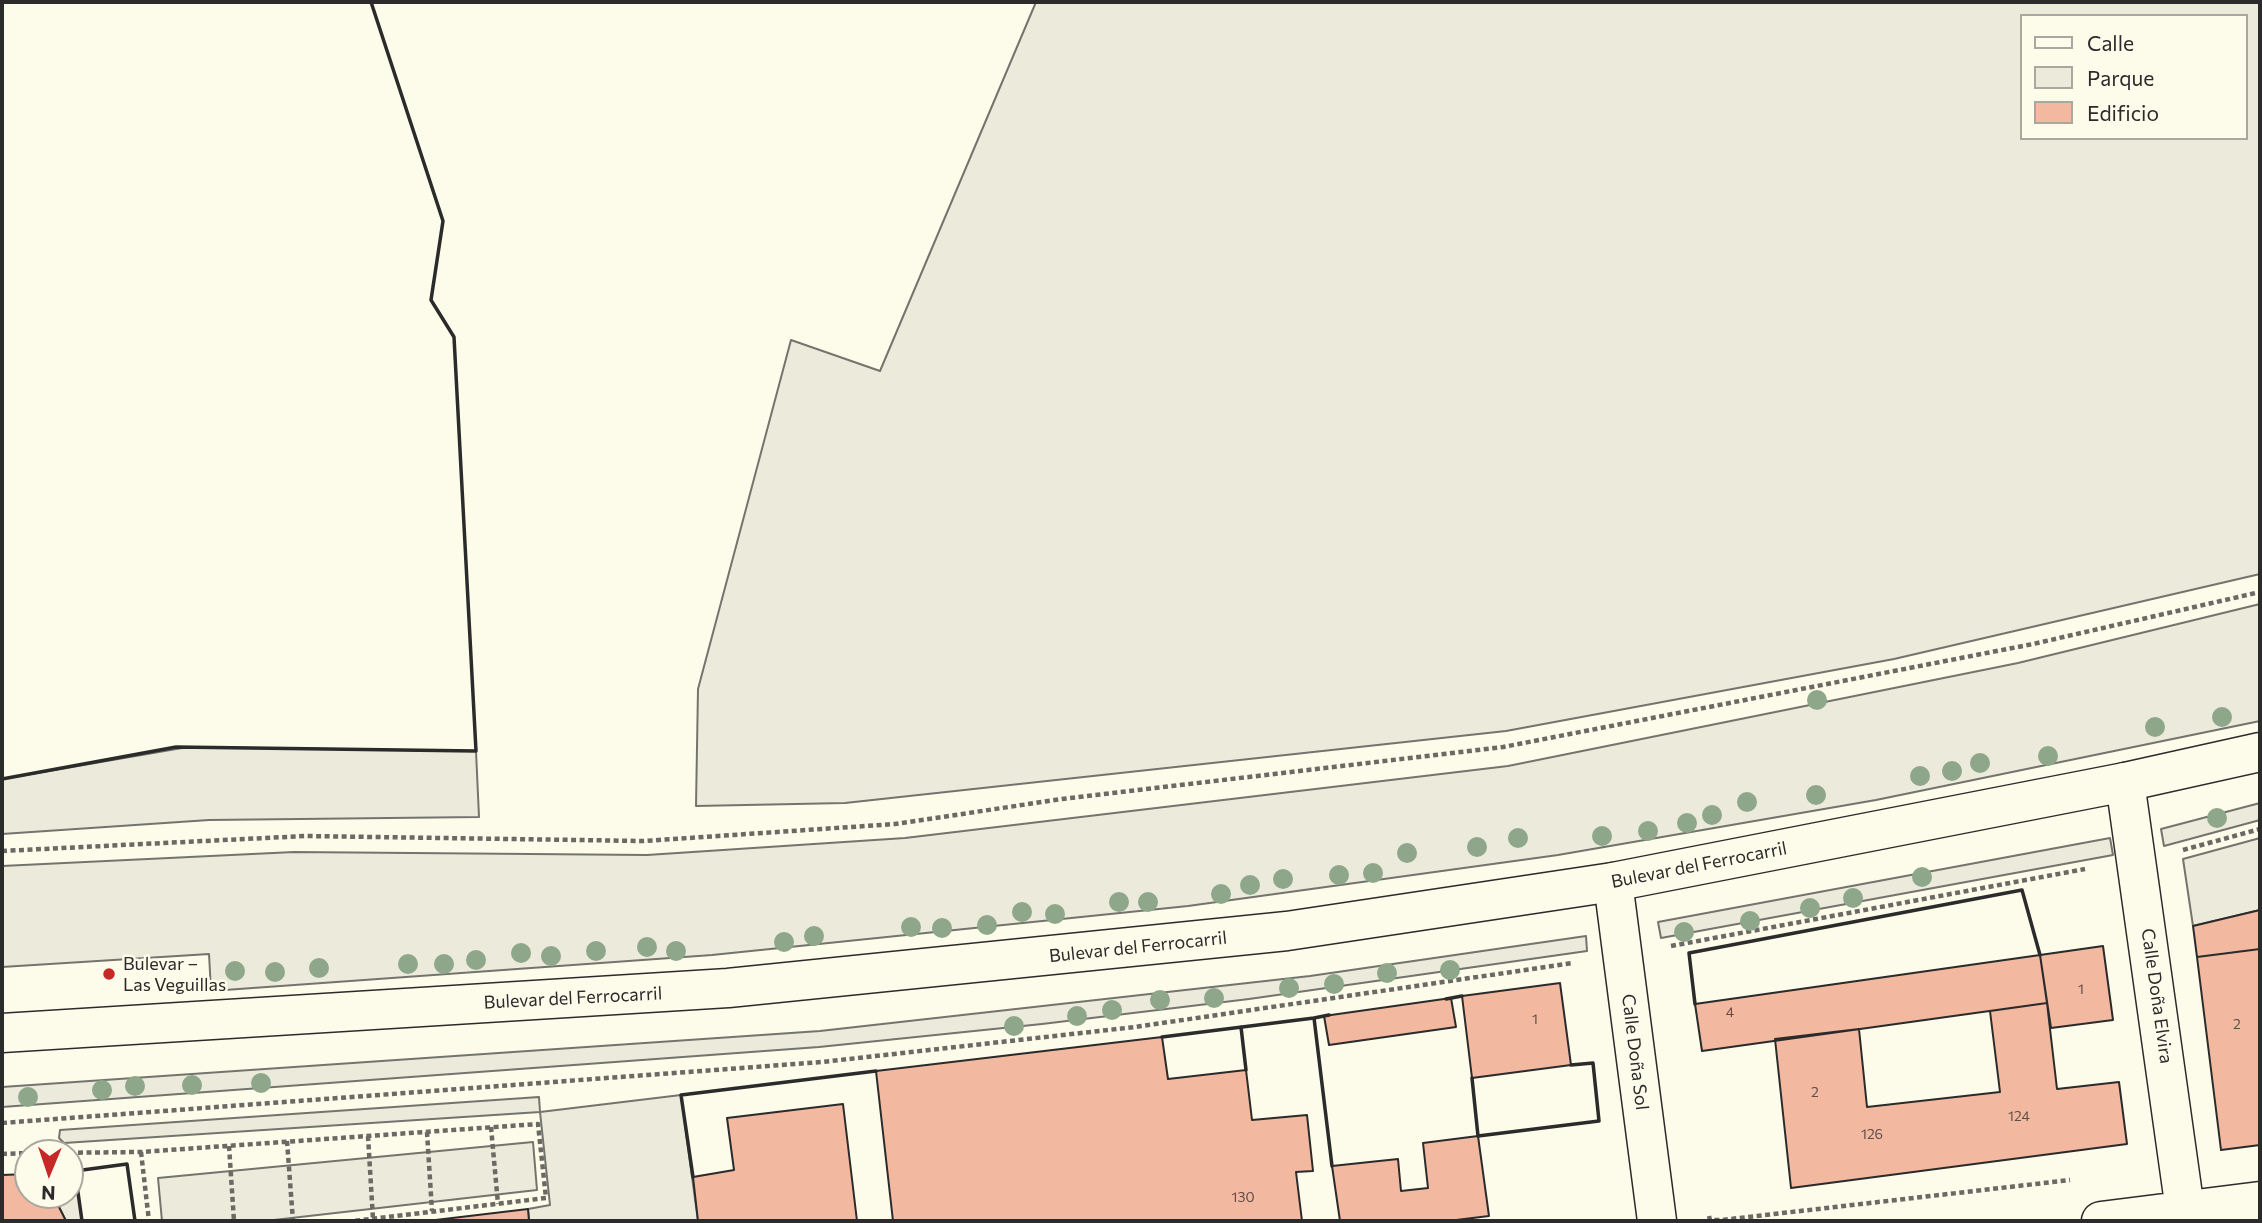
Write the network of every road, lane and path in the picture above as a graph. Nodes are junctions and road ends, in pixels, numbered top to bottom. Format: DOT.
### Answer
graph roads {
  1 [pos="2260,592"];
  2 [pos="2260,752"];
  3 [pos="2125,782"];
  4 [pos="2260,829"];
  5 [pos="2,851"];
  6 [pos="2138,860"];
  7 [pos="1614,882"];
  8 [pos="1670,946"];
  9 [pos="1622,954"];
  10 [pos="1672,960"];
  11 [pos="2,1033"];
  12 [pos="2,1123"];
  13 [pos="491,1127"];
  14 [pos="427,1131"];
  15 [pos="368,1136"];
  16 [pos="288,1141"];
  17 [pos="229,1146"];
  18 [pos="141,1152"];
  19 [pos="84,1153"];
  20 [pos="2078,1179"];
  21 [pos="2260,1201"];
  22 [pos="498,1204"];
  23 [pos="2185,1210"];
  24 [pos="432,1211"];
  25 [pos="1707,1212"];
  26 [pos="373,1219"];
  27 [pos="149,1221"];
  28 [pos="234,1221"];
  29 [pos="293,1221"];
  30 [pos="354,1221"];
  31 [pos="1657,1221"];
  32 [pos="2101,1221"];
  1 -- 5 [label="path"];
  2 -- 3 [label="main road, Bulevar del Ferrocarril"];
  3 -- 6 [label="main road, Calle Doña Elvira"];
  3 -- 7 [label="main road, Bulevar del Ferrocarril"];
  4 -- 6 [label="path"];
  6 -- 8 [label="path"];
  6 -- 23 [label="main road, Calle Doña Elvira"];
  7 -- 9 [label="main road, Calle Doña Sol"];
  7 -- 11 [label="main road, Bulevar del Ferrocarril"];
  8 -- 9 [label="path"];
  8 -- 10 [label="path"];
  9 -- 12 [label="path"];
  9 -- 31 [label="main road, Calle Doña Sol"];
  13 -- 14 [label="path"];
  13 -- 22 [label="path"];
  13 -- 22 [label="path"];
  14 -- 15 [label="path"];
  14 -- 24 [label="path"];
  15 -- 16 [label="path"];
  15 -- 26 [label="path"];
  16 -- 17 [label="path"];
  16 -- 29 [label="path"];
  17 -- 18 [label="path"];
  17 -- 28 [label="path"];
  18 -- 19 [label="path"];
  18 -- 27 [label="path"];
  20 -- 25 [label="path"];
  21 -- 23 [label="main road"];
  22 -- 24 [label="path"];
  23 -- 32 [label="main road"];
  24 -- 26 [label="path"];
  26 -- 30 [label="path"];
}
